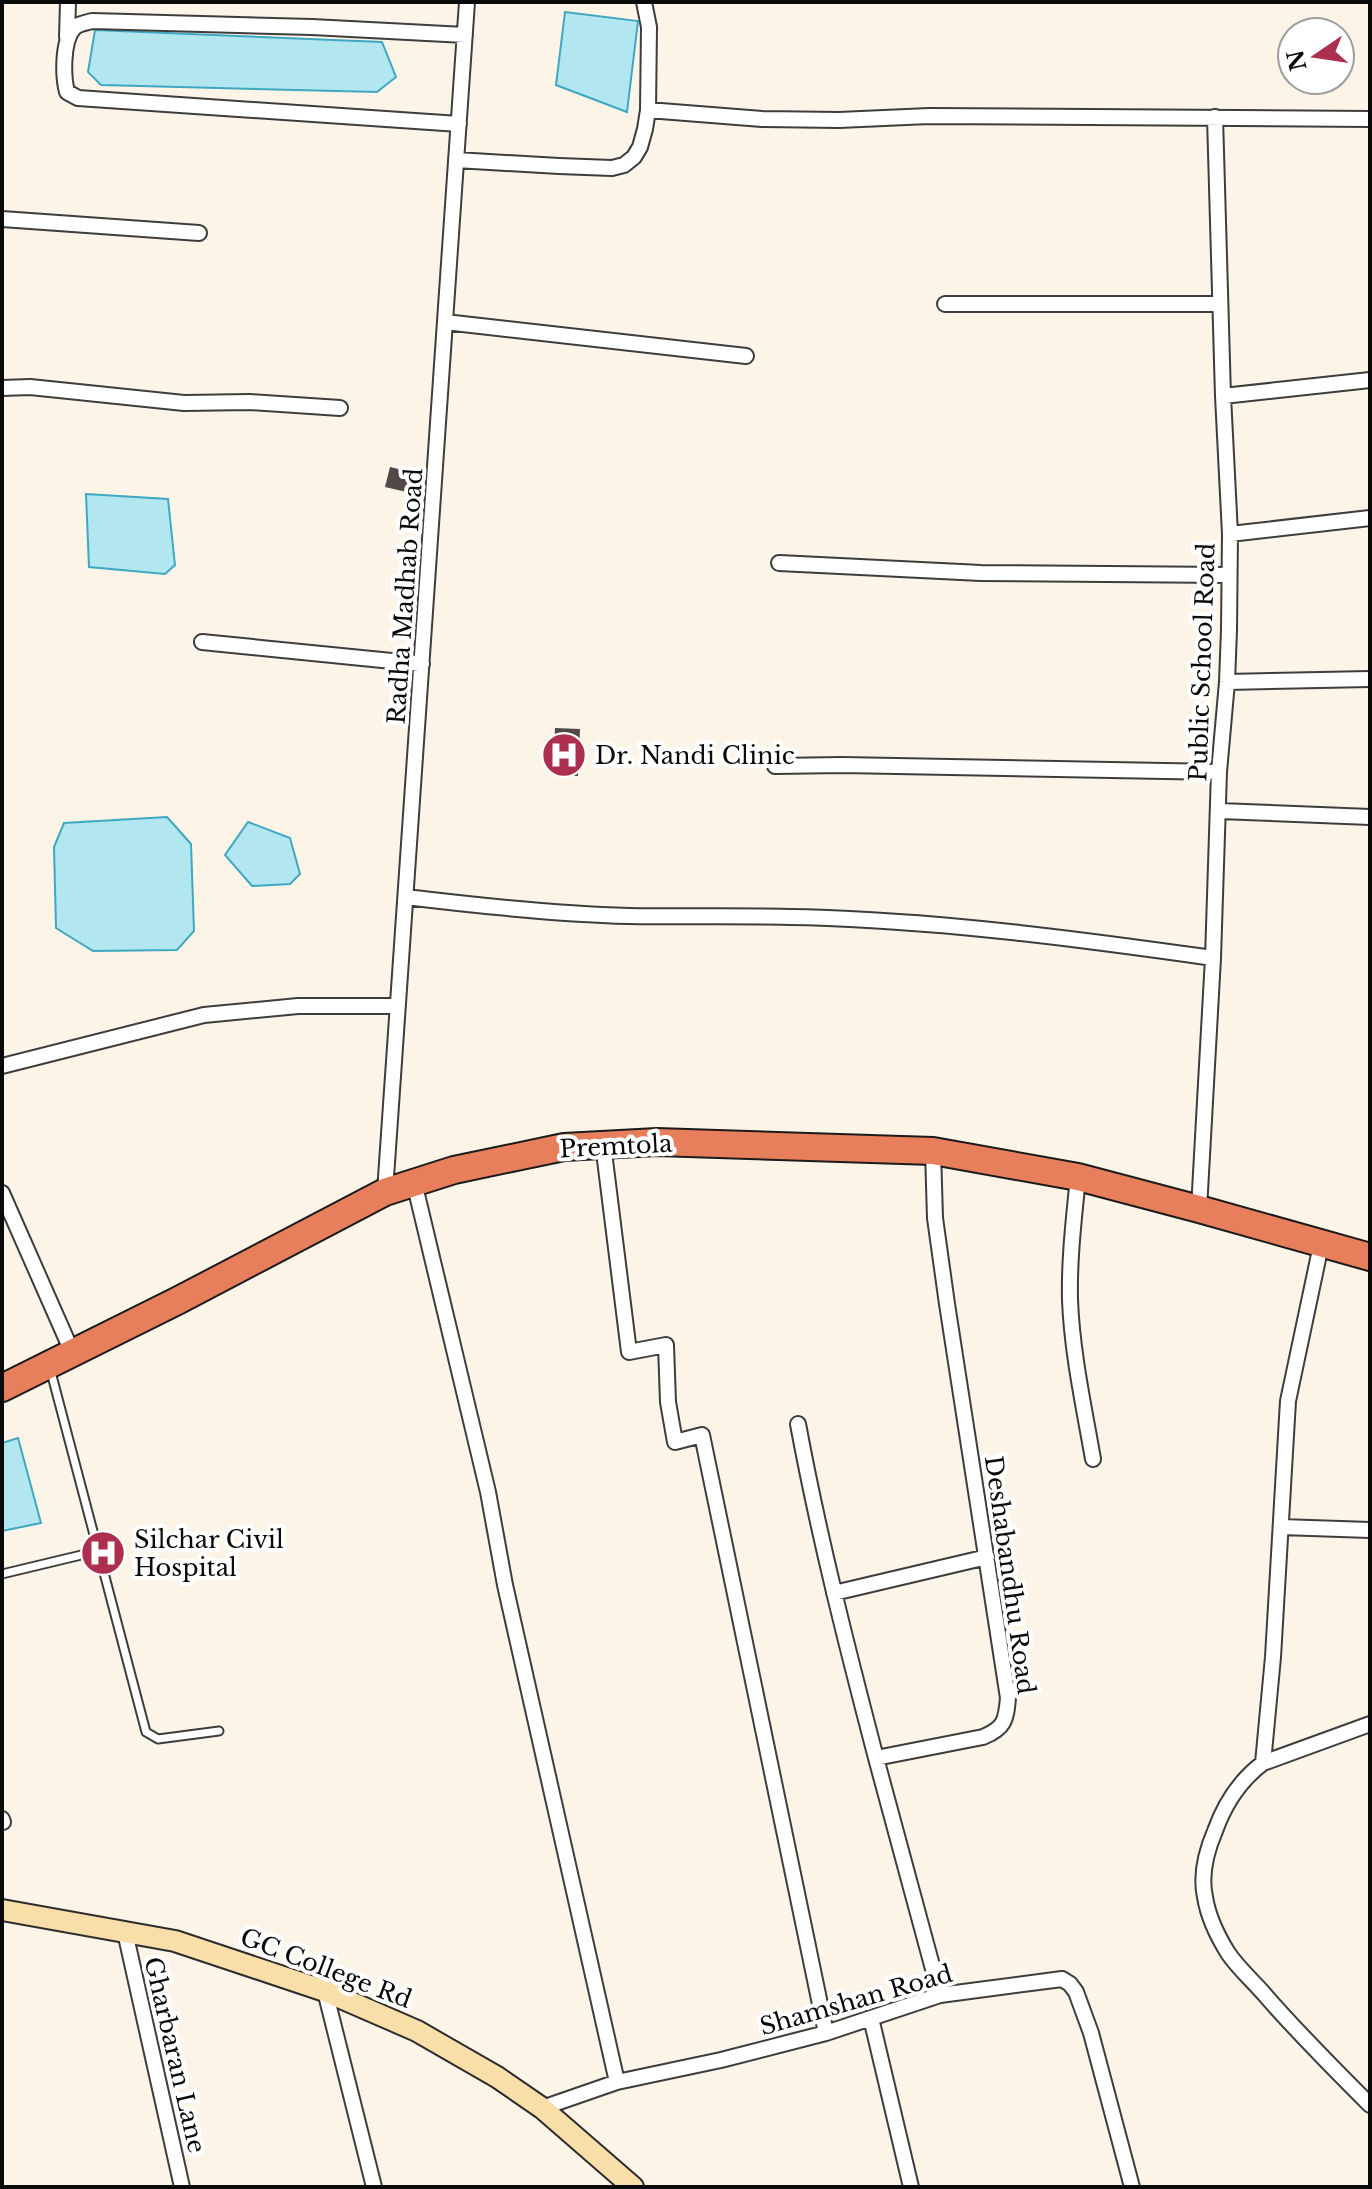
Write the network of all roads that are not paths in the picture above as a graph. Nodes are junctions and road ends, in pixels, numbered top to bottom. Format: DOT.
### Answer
graph roads {
  1 [pos="68,2"];
  2 [pos="467,2"];
  3 [pos="644,2"];
  4 [pos="465,35"];
  5 [pos="67,41"];
  6 [pos="648,110"];
  7 [pos="1215,117"];
  8 [pos="1370,119"];
  9 [pos="459,124"];
  10 [pos="456,160"];
  11 [pos="2,219"];
  12 [pos="199,233"];
  13 [pos="945,304"];
  14 [pos="1220,304"];
  15 [pos="445,322"];
  16 [pos="746,356"];
  17 [pos="1370,380"];
  18 [pos="2,388"];
  19 [pos="1223,396"];
  20 [pos="340,408"];
  21 [pos="1370,518"];
  22 [pos="1230,534"];
  23 [pos="779,563"];
  24 [pos="1229,575"];
  25 [pos="202,642"];
  26 [pos="422,664"];
  27 [pos="1370,679"];
  28 [pos="1227,682"];
  29 [pos="775,766"];
  30 [pos="1219,772"];
  31 [pos="1219,811"];
  32 [pos="1370,817"];
  33 [pos="406,897"];
  34 [pos="1213,958"];
  35 [pos="398,1006"];
  36 [pos="2,1066"];
  37 [pos="603,1144"];
  38 [pos="933,1151"];
  39 [pos="1078,1177"];
  40 [pos="414,1182"];
  41 [pos="385,1192"];
  42 [pos="2,1193"];
  43 [pos="1199,1209"];
  44 [pos="1321,1245"];
  45 [pos="1370,1257"];
  46 [pos="61,1360"];
  47 [pos="2,1388"];
  48 [pos="798,1424"];
  49 [pos="1093,1459"];
  50 [pos="1281,1527"];
  51 [pos="1370,1530"];
  52 [pos="98,1551"];
  53 [pos="987,1557"];
  54 [pos="2,1574"];
  55 [pos="834,1593"];
  56 [pos="1370,1724"];
  57 [pos="219,1731"];
  58 [pos="876,1758"];
  59 [pos="1263,1763"];
  60 [pos="2,1910"];
  61 [pos="125,1932"];
  62 [pos="325,1991"];
  63 [pos="940,1995"];
  64 [pos="871,2018"];
  65 [pos="826,2033"];
  66 [pos="617,2082"];
  67 [pos="1370,2105"];
  68 [pos="542,2108"];
  69 [pos="182,2187"];
  70 [pos="374,2187"];
  71 [pos="633,2187"];
  72 [pos="911,2187"];
  73 [pos="1132,2187"];
  1 -- 5 [label="street"];
  2 -- 4 [label="street, Radha Madhab Road"];
  3 -- 6 [label="street"];
  4 -- 5 [label="street"];
  4 -- 9 [label="street, Radha Madhab Road"];
  5 -- 9 [label="street"];
  6 -- 7 [label="street"];
  6 -- 10 [label="street"];
  7 -- 8 [label="street"];
  7 -- 14 [label="street, Public School Road"];
  9 -- 10 [label="street, Radha Madhab Road"];
  10 -- 15 [label="street, Radha Madhab Road"];
  11 -- 12 [label="street"];
  13 -- 14 [label="street"];
  14 -- 19 [label="street, Public School Road"];
  15 -- 16 [label="street"];
  15 -- 26 [label="street, Radha Madhab Road"];
  17 -- 19 [label="street"];
  18 -- 20 [label="street"];
  19 -- 22 [label="street, Public School Road"];
  21 -- 22 [label="street"];
  22 -- 24 [label="street, Public School Road"];
  23 -- 24 [label="street"];
  24 -- 28 [label="street, Public School Road"];
  25 -- 26 [label="street"];
  26 -- 33 [label="street, Radha Madhab Road"];
  27 -- 28 [label="street"];
  28 -- 30 [label="street, Public School Road"];
  29 -- 30 [label="street"];
  30 -- 31 [label="street, Public School Road"];
  31 -- 32 [label="street"];
  31 -- 34 [label="street, Public School Road"];
  33 -- 34 [label="street"];
  33 -- 35 [label="street, Radha Madhab Road"];
  34 -- 43 [label="street, Public School Road"];
  35 -- 36 [label="street"];
  35 -- 41 [label="street, Radha Madhab Road"];
  37 -- 38 [label="highway, Premtola"];
  37 -- 40 [label="highway, Premtola"];
  37 -- 65 [label="street"];
  38 -- 39 [label="highway, Premtola"];
  38 -- 53 [label="street, Deshabandhu Road"];
  39 -- 43 [label="highway, Premtola"];
  39 -- 49 [label="street"];
  40 -- 41 [label="highway, Premtola"];
  40 -- 66 [label="street"];
  41 -- 46 [label="highway, Premtola"];
  42 -- 46 [label="street"];
  43 -- 44 [label="highway, Premtola"];
  44 -- 45 [label="highway, Premtola"];
  44 -- 50 [label="street"];
  46 -- 47 [label="highway, Premtola"];
  46 -- 52 [label="lane"];
  48 -- 55 [label="street"];
  50 -- 51 [label="street"];
  50 -- 59 [label="street"];
  52 -- 54 [label="lane"];
  52 -- 57 [label="lane"];
  53 -- 55 [label="street"];
  53 -- 58 [label="street, Deshabandhu Road"];
  55 -- 58 [label="street"];
  56 -- 59 [label="street"];
  58 -- 63 [label="street"];
  59 -- 67 [label="street"];
  60 -- 61 [label="main road, GC College Rd"];
  61 -- 62 [label="main road, GC College Rd"];
  61 -- 69 [label="street, Gharbaran Lane"];
  62 -- 68 [label="main road, GC College Rd"];
  62 -- 70 [label="street"];
  63 -- 64 [label="street, Shamshan Road"];
  63 -- 73 [label="street, Shamshan Road"];
  64 -- 65 [label="street, Shamshan Road"];
  64 -- 72 [label="street"];
  65 -- 66 [label="street, Shamshan Road"];
  66 -- 68 [label="street, Shamshan Road"];
  68 -- 71 [label="main road, GC College Rd"];
}
